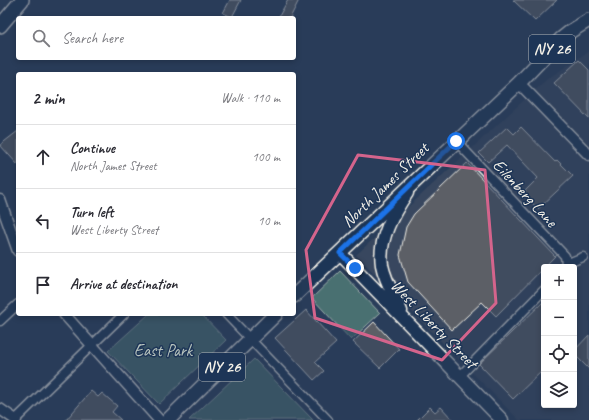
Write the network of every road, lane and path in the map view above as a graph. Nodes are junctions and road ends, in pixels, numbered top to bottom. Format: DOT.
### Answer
graph roads {
  1 [pos="22,0"];
  2 [pos="589,20"];
  3 [pos="0,26"];
  4 [pos="519,83"];
  5 [pos="456,141"];
  6 [pos="589,156"];
  7 [pos="415,181"];
  8 [pos="0,200"];
  9 [pos="16,244"];
  10 [pos="340,253"];
  11 [pos="583,256"];
  12 [pos="565,264"];
  13 [pos="567,264"];
  14 [pos="541,293"];
  15 [pos="296,294"];
  16 [pos="16,306"];
  17 [pos="66,316"];
  18 [pos="122,316"];
  19 [pos="228,316"];
  20 [pos="274,316"];
  21 [pos="404,318"];
  22 [pos="0,321"];
  23 [pos="250,340"];
  24 [pos="91,345"];
  25 [pos="460,376"];
  26 [pos="0,409"];
  27 [pos="16,420"];
  28 [pos="159,420"];
  29 [pos="168,420"];
  30 [pos="328,420"];
  31 [pos="502,420"];
  1 -- 3 [label="main road"];
  2 -- 4 [label="main road, North James Street / NY 26"];
  4 -- 5 [label="main road, North James Street / NY 26"];
  4 -- 6 [label="street"];
  5 -- 7 [label="main road, North James Street / NY 26"];
  5 -- 12 [label="street, Eilenberg Lane"];
  7 -- 10 [label="main road, North James Street / NY 26"];
  7 -- 21 [label="main road"];
  8 -- 9 [label="street"];
  10 -- 15 [label="main road, North James Street / NY 26"];
  10 -- 21 [label="main road, West Liberty Street"];
  11 -- 13 [label="street"];
  14 -- 25 [label="street"];
  16 -- 22 [label="street"];
  17 -- 24 [label="street"];
  18 -- 24 [label="street"];
  19 -- 23 [label="street"];
  20 -- 23 [label="main road, NY 26"];
  21 -- 25 [label="main road, West Liberty Street"];
  23 -- 29 [label="main road, NY 26"];
  23 -- 30 [label="street"];
  24 -- 27 [label="street"];
  24 -- 28 [label="street"];
  25 -- 31 [label="main road, West Liberty Street"];
  26 -- 27 [label="street"];
}
